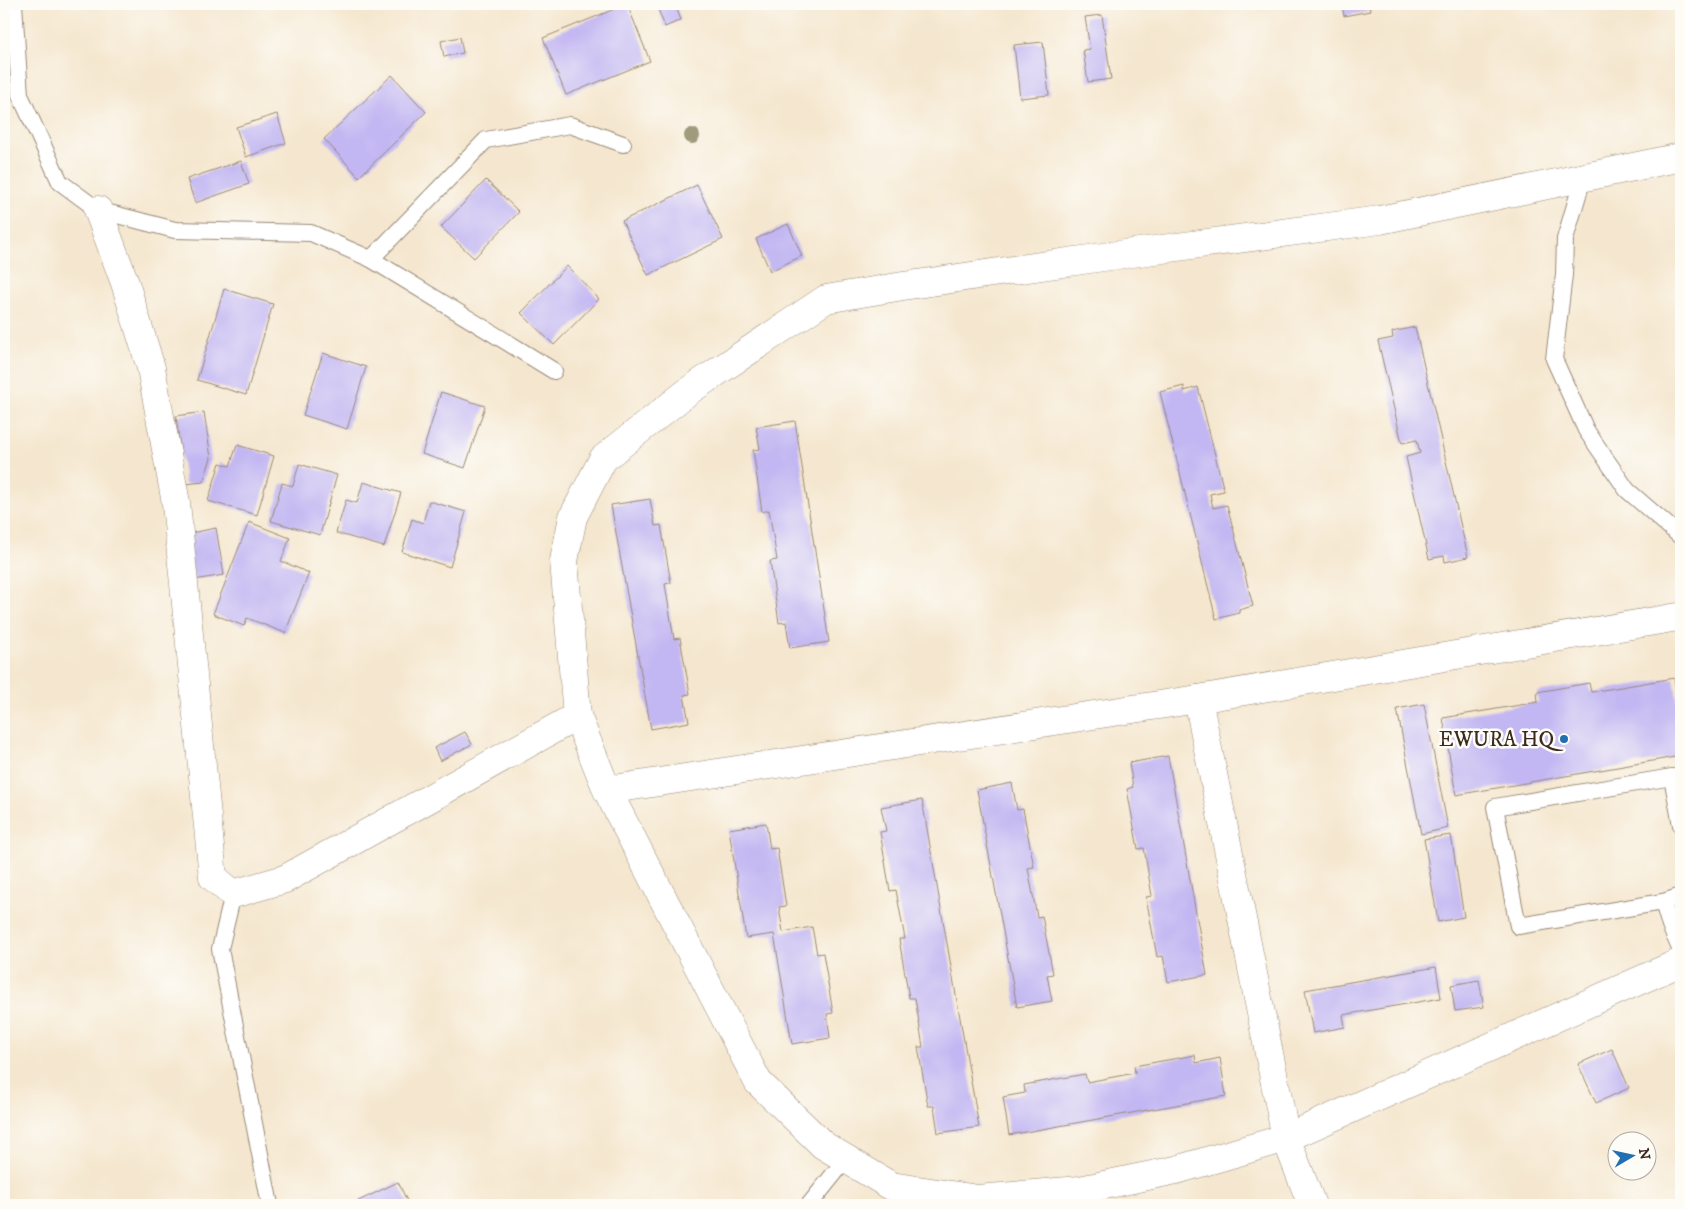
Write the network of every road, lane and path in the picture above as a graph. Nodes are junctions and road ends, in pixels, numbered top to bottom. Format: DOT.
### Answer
graph roads {
  1 [pos="14,4"];
  2 [pos="623,144"];
  3 [pos="1681,156"];
  4 [pos="1583,178"];
  5 [pos="98,210"];
  6 [pos="371,259"];
  7 [pos="554,371"];
  8 [pos="1681,537"];
  9 [pos="1678,617"];
  10 [pos="1198,698"];
  11 [pos="577,716"];
  12 [pos="607,790"];
  13 [pos="1681,825"];
  14 [pos="233,894"];
  15 [pos="1681,896"];
  16 [pos="1663,902"];
  17 [pos="1681,951"];
  18 [pos="1681,962"];
  19 [pos="1286,1138"];
  20 [pos="846,1159"];
  21 [pos="270,1205"];
  22 [pos="809,1205"];
  23 [pos="1312,1205"];
  1 -- 5 [label="lane"];
  2 -- 6 [label="lane"];
  3 -- 4 [label="street"];
  4 -- 8 [label="lane"];
  4 -- 11 [label="street"];
  5 -- 6 [label="lane"];
  5 -- 14 [label="street"];
  6 -- 7 [label="lane"];
  9 -- 10 [label="street"];
  10 -- 12 [label="street"];
  10 -- 19 [label="street"];
  11 -- 12 [label="street"];
  11 -- 14 [label="street"];
  12 -- 20 [label="street"];
  13 -- 16 [label="lane"];
  14 -- 21 [label="lane"];
  15 -- 16 [label="lane"];
  16 -- 17 [label="lane"];
  18 -- 19 [label="street"];
  19 -- 20 [label="street"];
  19 -- 23 [label="street"];
  20 -- 22 [label="lane"];
}
